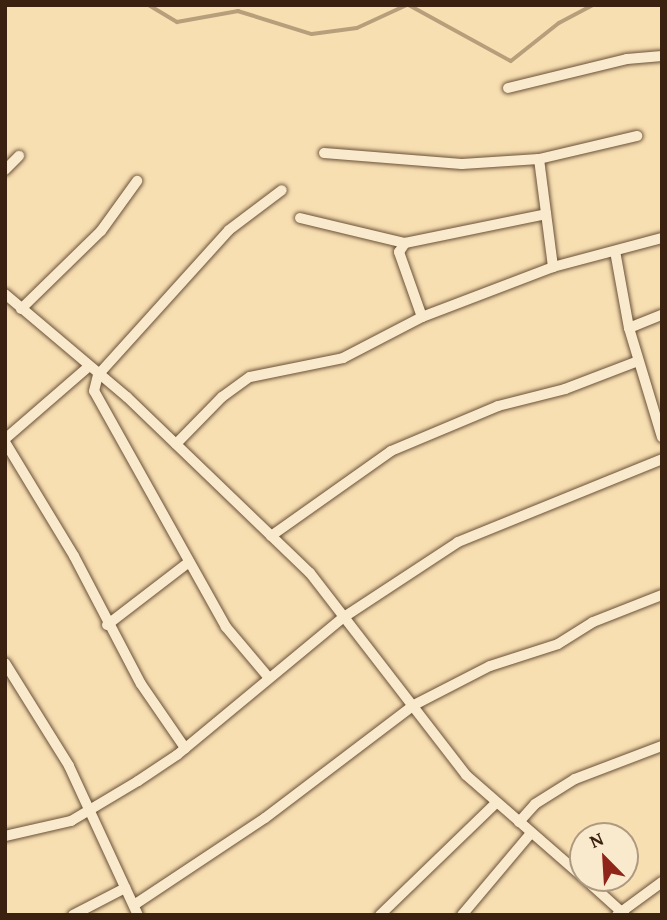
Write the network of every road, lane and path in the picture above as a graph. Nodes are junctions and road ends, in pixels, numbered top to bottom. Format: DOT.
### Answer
graph roads {
  1 [pos="662,56"];
  2 [pos="508,88"];
  3 [pos="637,136"];
  4 [pos="324,153"];
  5 [pos="19,156"];
  6 [pos="539,159"];
  7 [pos="5,170"];
  8 [pos="137,181"];
  9 [pos="282,190"];
  10 [pos="546,214"];
  11 [pos="300,218"];
  12 [pos="662,238"];
  13 [pos="405,243"];
  14 [pos="615,251"];
  15 [pos="553,267"];
  16 [pos="11,304"];
  17 [pos="662,315"];
  18 [pos="422,317"];
  19 [pos="629,328"];
  20 [pos="638,361"];
  21 [pos="88,367"];
  22 [pos="99,375"];
  23 [pos="662,437"];
  24 [pos="5,440"];
  25 [pos="176,444"];
  26 [pos="662,459"];
  27 [pos="271,536"];
  28 [pos="189,562"];
  29 [pos="662,595"];
  30 [pos="344,617"];
  31 [pos="107,625"];
  32 [pos="5,663"];
  33 [pos="269,678"];
  34 [pos="414,705"];
  35 [pos="662,746"];
  36 [pos="186,748"];
  37 [pos="496,803"];
  38 [pos="89,809"];
  39 [pos="519,821"];
  40 [pos="531,833"];
  41 [pos="5,836"];
  42 [pos="569,866"];
  43 [pos="662,882"];
  44 [pos="125,888"];
  45 [pos="598,892"];
  46 [pos="136,910"];
  47 [pos="621,913"];
  48 [pos="73,915"];
  49 [pos="380,915"];
  50 [pos="462,915"];
  1 -- 2 [label="street"];
  3 -- 6 [label="street"];
  4 -- 6 [label="street"];
  5 -- 7 [label="street"];
  6 -- 10 [label="street"];
  8 -- 16 [label="street"];
  9 -- 22 [label="street"];
  10 -- 13 [label="street"];
  10 -- 15 [label="street"];
  11 -- 13 [label="street"];
  12 -- 14 [label="street"];
  13 -- 18 [label="street"];
  14 -- 15 [label="street"];
  14 -- 19 [label="street"];
  15 -- 18 [label="street"];
  16 -- 21 [label="street"];
  17 -- 19 [label="street"];
  18 -- 25 [label="street"];
  19 -- 20 [label="street"];
  20 -- 23 [label="street"];
  20 -- 27 [label="street"];
  21 -- 22 [label="street"];
  21 -- 24 [label="street"];
  22 -- 25 [label="street"];
  22 -- 28 [label="street"];
  24 -- 31 [label="street"];
  25 -- 27 [label="street"];
  26 -- 30 [label="street"];
  27 -- 30 [label="street"];
  28 -- 31 [label="street"];
  28 -- 33 [label="street"];
  29 -- 34 [label="street"];
  30 -- 33 [label="street"];
  30 -- 34 [label="street"];
  31 -- 36 [label="street"];
  32 -- 38 [label="street"];
  33 -- 36 [label="street"];
  34 -- 37 [label="street"];
  34 -- 46 [label="street"];
  35 -- 39 [label="street"];
  36 -- 38 [label="street"];
  37 -- 39 [label="street"];
  37 -- 49 [label="street"];
  38 -- 41 [label="street"];
  38 -- 44 [label="street"];
  39 -- 40 [label="street"];
  40 -- 42 [label="street"];
  40 -- 50 [label="street"];
  43 -- 47 [label="street"];
  44 -- 46 [label="street"];
  44 -- 48 [label="street"];
  45 -- 47 [label="street"];
}
